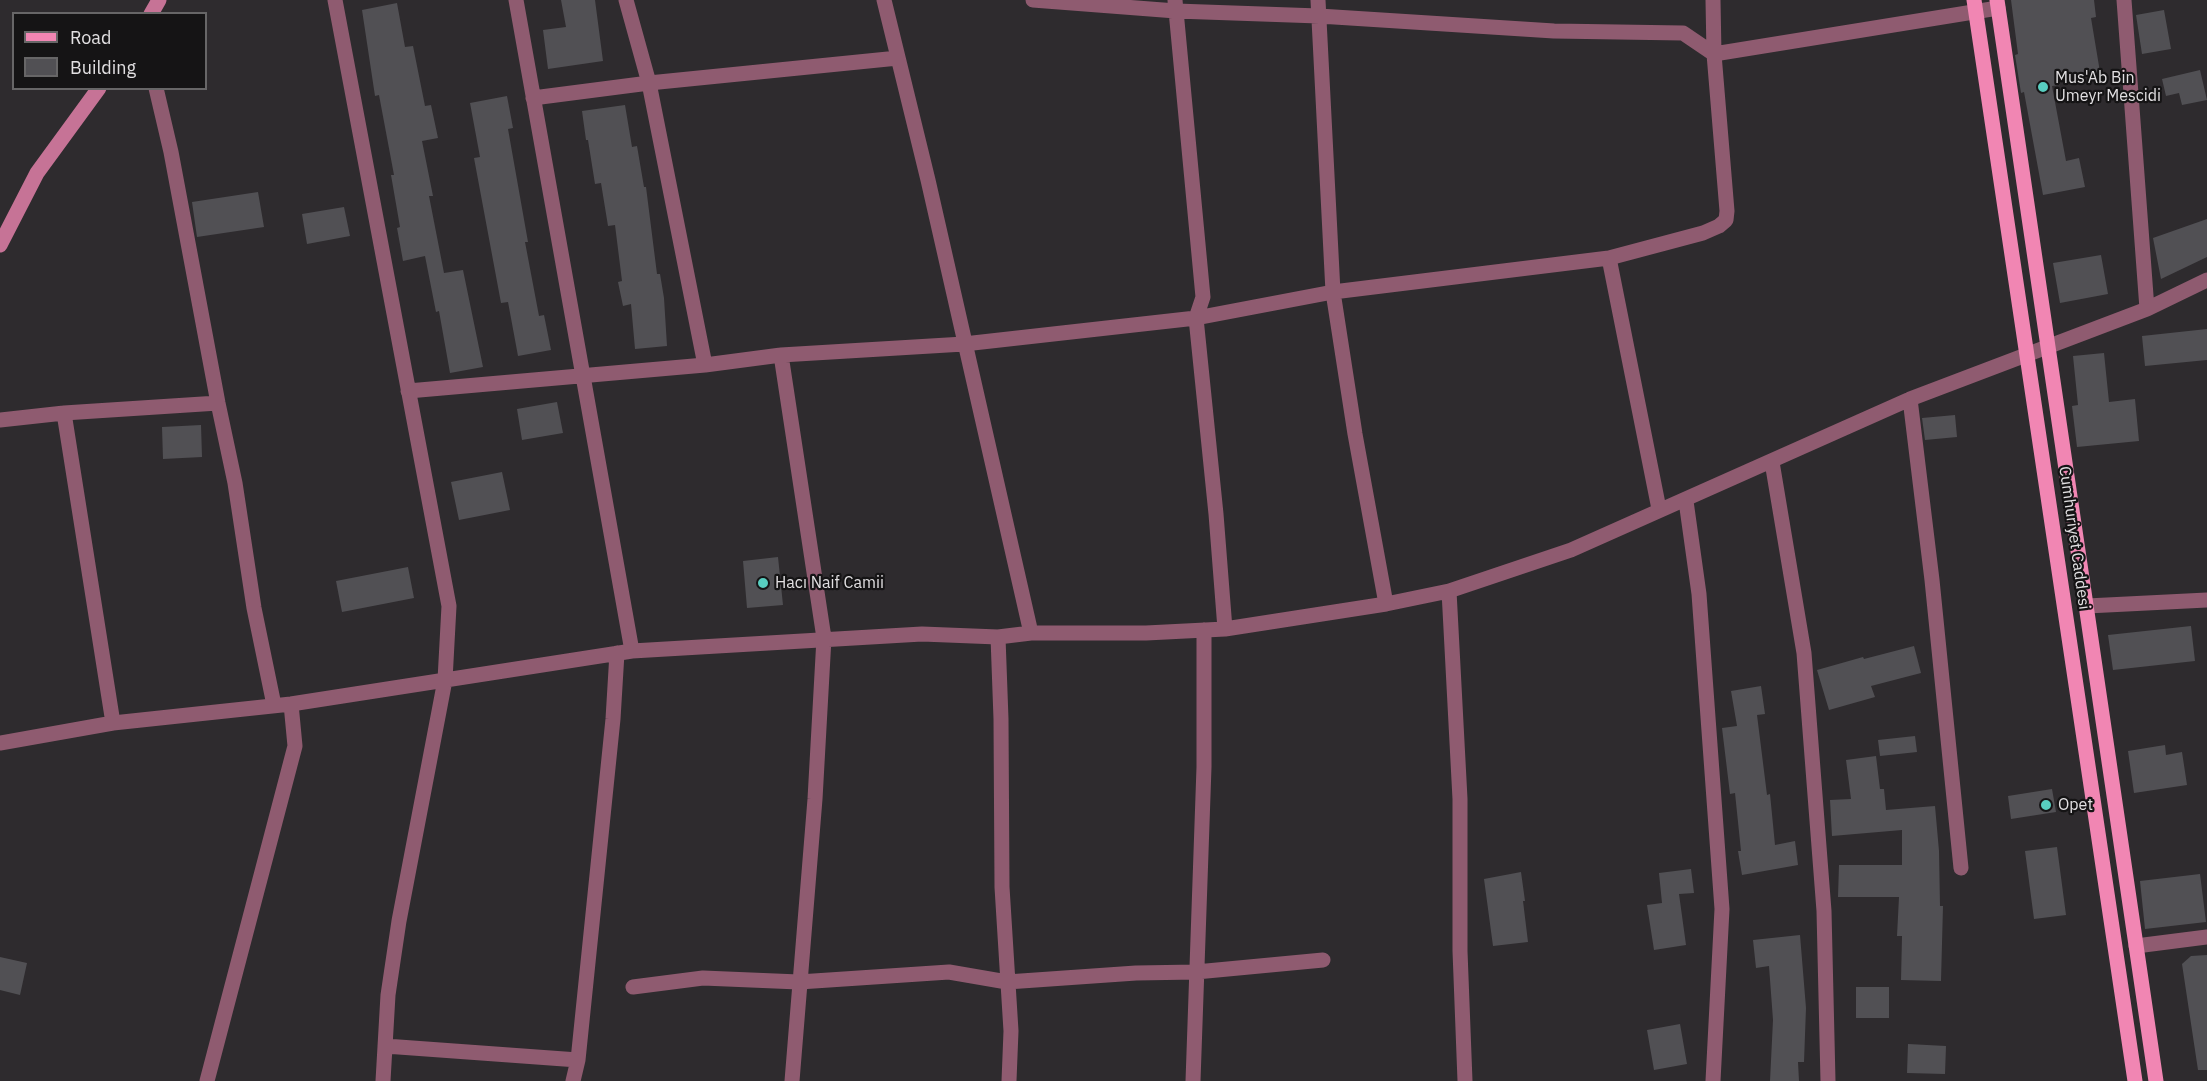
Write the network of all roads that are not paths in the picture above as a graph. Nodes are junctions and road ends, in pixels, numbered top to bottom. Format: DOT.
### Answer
graph roads {
  1 [pos="335,0"];
  2 [pos="516,0"];
  3 [pos="626,0"];
  4 [pos="884,0"];
  5 [pos="1033,0"];
  6 [pos="1318,0"];
  7 [pos="1713,0"];
  8 [pos="2124,0"];
  9 [pos="1997,4"];
  10 [pos="1175,5"];
  11 [pos="1975,5"];
  12 [pos="1319,16"];
  13 [pos="1714,54"];
  14 [pos="898,58"];
  15 [pos="649,83"];
  16 [pos="98,90"];
  17 [pos="156,90"];
  18 [pos="533,98"];
  19 [pos="0,245"];
  20 [pos="1609,258"];
  21 [pos="2207,280"];
  22 [pos="1333,292"];
  23 [pos="2147,309"];
  24 [pos="1196,318"];
  25 [pos="964,344"];
  26 [pos="2048,345"];
  27 [pos="2028,353"];
  28 [pos="781,355"];
  29 [pos="705,365"];
  30 [pos="583,376"];
  31 [pos="408,391"];
  32 [pos="1910,399"];
  33 [pos="218,403"];
  34 [pos="64,413"];
  35 [pos="0,420"];
  36 [pos="1772,462"];
  37 [pos="1686,501"];
  38 [pos="1659,509"];
  39 [pos="1449,591"];
  40 [pos="2207,600"];
  41 [pos="1386,604"];
  42 [pos="2087,606"];
  43 [pos="1225,628"];
  44 [pos="1204,630"];
  45 [pos="1031,633"];
  46 [pos="998,637"];
  47 [pos="825,638"];
  48 [pos="625,652"];
  49 [pos="445,680"];
  50 [pos="291,704"];
  51 [pos="274,705"];
  52 [pos="113,723"];
  53 [pos="0,743"];
  54 [pos="1961,868"];
  55 [pos="2207,937"];
  56 [pos="2136,946"];
  57 [pos="1323,960"];
  58 [pos="1197,972"];
  59 [pos="799,982"];
  60 [pos="1007,982"];
  61 [pos="633,987"];
  62 [pos="385,1046"];
  63 [pos="578,1060"];
  64 [pos="207,1081"];
  65 [pos="383,1081"];
  66 [pos="573,1081"];
  67 [pos="792,1081"];
  68 [pos="1009,1081"];
  69 [pos="1193,1081"];
  70 [pos="1464,1081"];
  71 [pos="1713,1081"];
  72 [pos="1828,1081"];
  73 [pos="2135,1081"];
  74 [pos="2156,1081"];
  1 -- 31 [label="street"];
  2 -- 18 [label="street"];
  3 -- 15 [label="street"];
  4 -- 14 [label="street"];
  5 -- 10 [label="street"];
  6 -- 12 [label="street"];
  7 -- 13 [label="street"];
  8 -- 23 [label="street"];
  9 -- 11 [label="street"];
  9 -- 26 [label="main road, Cumhuriyet Caddesi"];
  10 -- 12 [label="street"];
  10 -- 24 [label="street"];
  11 -- 13 [label="street"];
  11 -- 27 [label="main road, Cumhuriyet Caddesi"];
  12 -- 13 [label="street"];
  12 -- 22 [label="street"];
  13 -- 20 [label="street"];
  14 -- 15 [label="street"];
  14 -- 25 [label="street"];
  15 -- 18 [label="street"];
  15 -- 29 [label="street"];
  16 -- 19 [label="street"];
  17 -- 33 [label="street"];
  18 -- 30 [label="street"];
  20 -- 22 [label="street"];
  20 -- 38 [label="street"];
  21 -- 23 [label="street"];
  22 -- 24 [label="street"];
  22 -- 41 [label="street"];
  23 -- 26 [label="street"];
  24 -- 25 [label="street"];
  24 -- 43 [label="street"];
  25 -- 28 [label="street"];
  25 -- 45 [label="street"];
  26 -- 27 [label="street"];
  26 -- 42 [label="main road, Cumhuriyet Caddesi"];
  27 -- 32 [label="street"];
  27 -- 73 [label="main road, Cumhuriyet Caddesi"];
  28 -- 29 [label="street"];
  28 -- 47 [label="street"];
  29 -- 30 [label="street"];
  30 -- 31 [label="street"];
  30 -- 48 [label="street"];
  31 -- 49 [label="street"];
  32 -- 36 [label="street"];
  32 -- 54 [label="street"];
  33 -- 34 [label="street"];
  33 -- 51 [label="street"];
  34 -- 35 [label="street"];
  34 -- 52 [label="street"];
  36 -- 37 [label="street"];
  36 -- 72 [label="street"];
  37 -- 38 [label="street"];
  37 -- 71 [label="street"];
  38 -- 39 [label="street"];
  39 -- 41 [label="street"];
  39 -- 70 [label="street"];
  40 -- 42 [label="street"];
  41 -- 43 [label="street"];
  42 -- 56 [label="main road, Cumhuriyet Caddesi"];
  43 -- 44 [label="street"];
  44 -- 45 [label="street"];
  44 -- 58 [label="street"];
  45 -- 46 [label="street"];
  46 -- 47 [label="street"];
  46 -- 60 [label="street"];
  47 -- 48 [label="street"];
  47 -- 59 [label="street"];
  48 -- 49 [label="street"];
  48 -- 63 [label="street"];
  49 -- 50 [label="street"];
  49 -- 62 [label="street"];
  50 -- 51 [label="street"];
  50 -- 64 [label="street"];
  51 -- 52 [label="street"];
  52 -- 53 [label="street"];
  55 -- 56 [label="street"];
  56 -- 74 [label="main road, Cumhuriyet Caddesi"];
  57 -- 58 [label="street"];
  58 -- 60 [label="street"];
  58 -- 69 [label="street"];
  59 -- 60 [label="street"];
  59 -- 61 [label="street"];
  59 -- 67 [label="street"];
  60 -- 68 [label="street"];
  62 -- 63 [label="street"];
  62 -- 65 [label="street"];
  63 -- 66 [label="street"];
}
